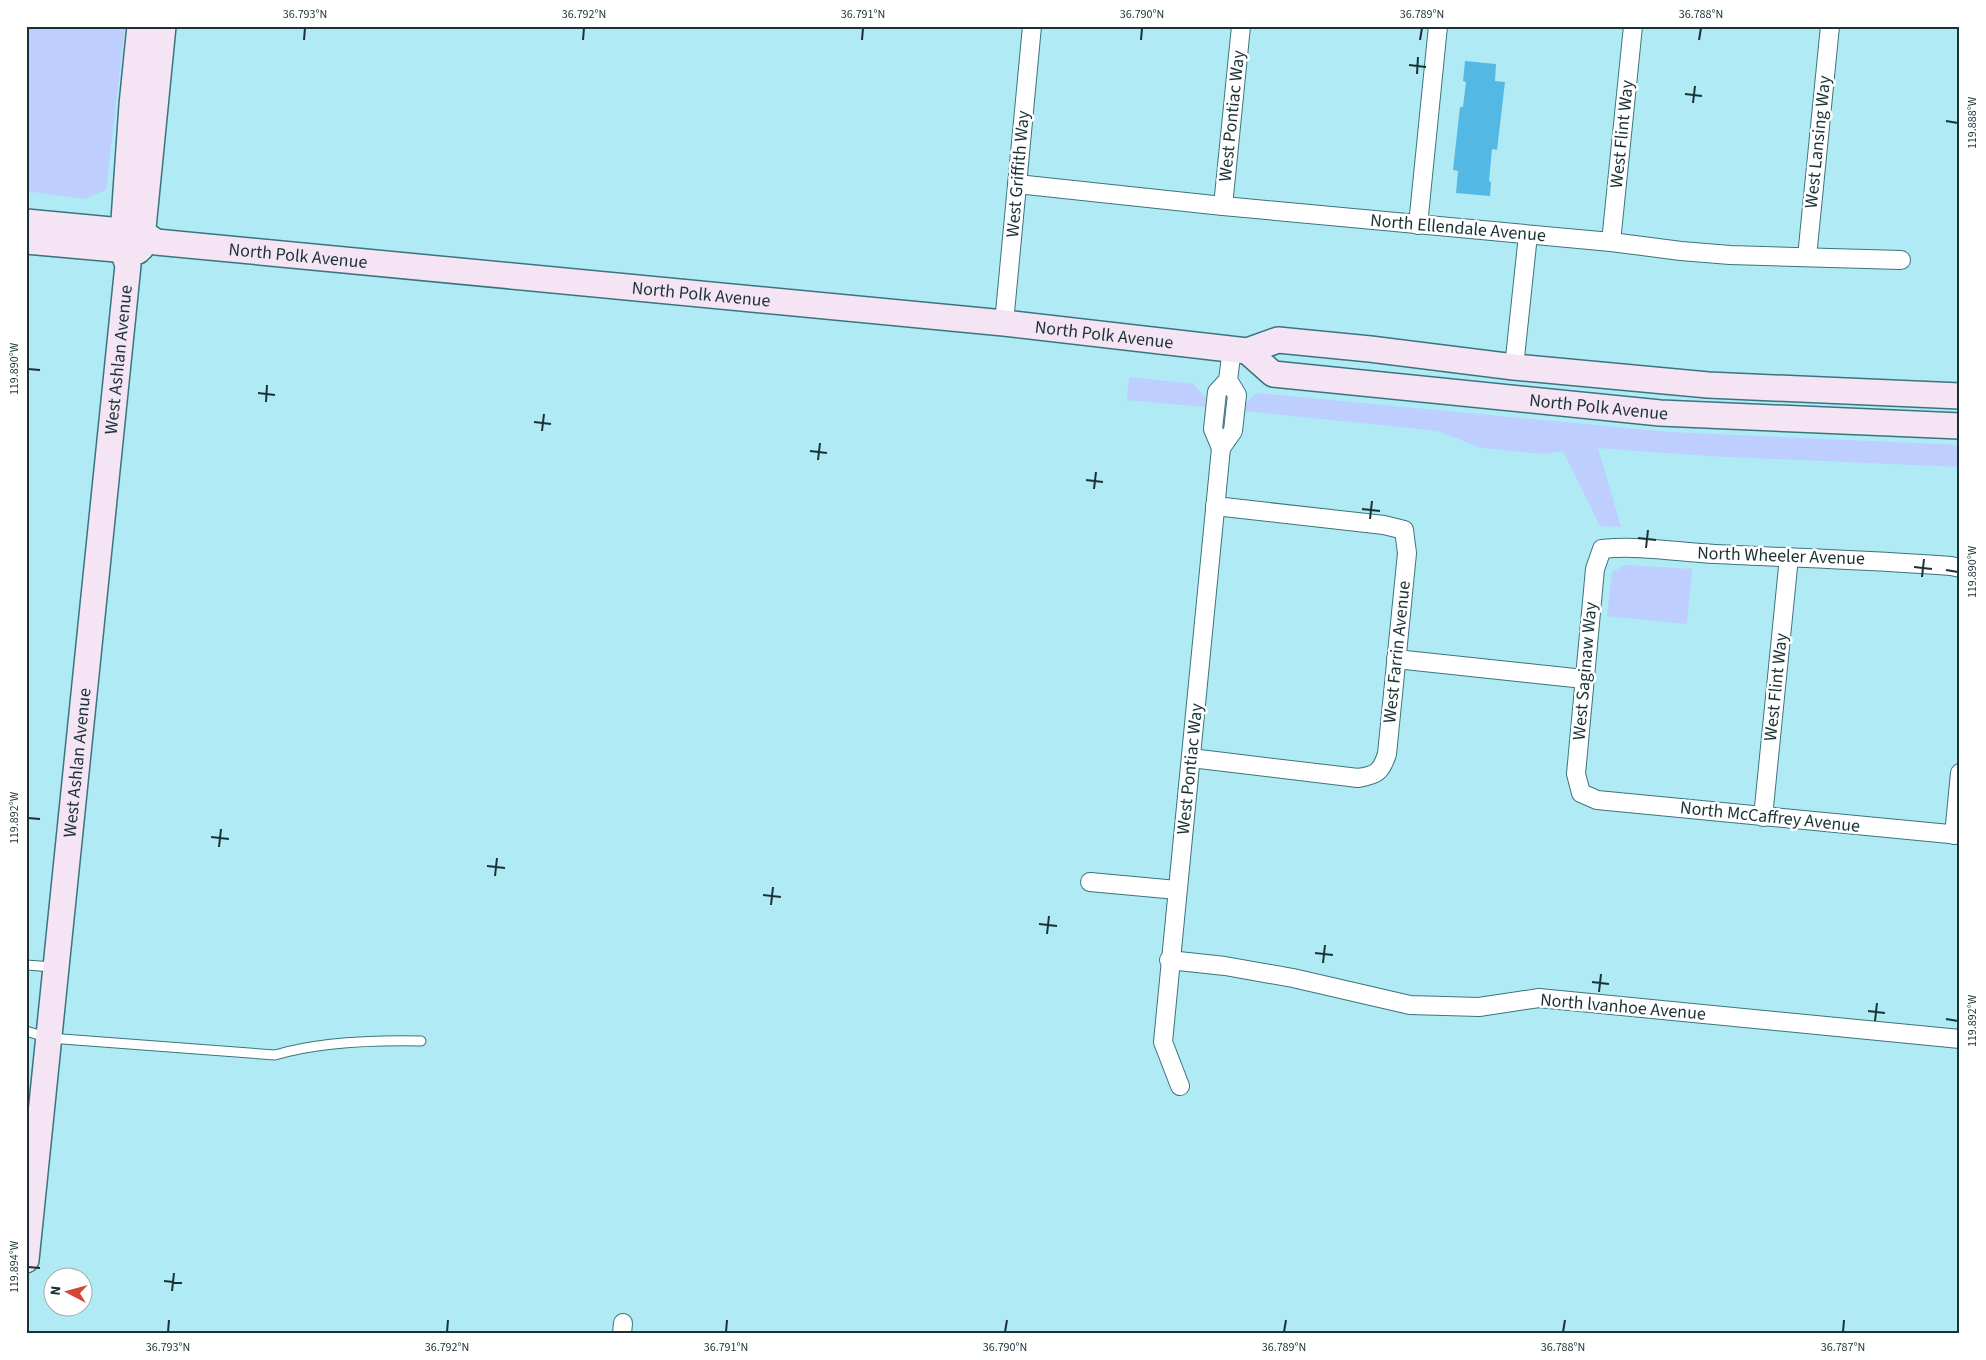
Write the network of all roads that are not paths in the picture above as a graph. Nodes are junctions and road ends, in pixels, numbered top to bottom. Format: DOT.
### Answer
graph roads {
  1 [pos="140,26"];
  2 [pos="163,26"];
  3 [pos="1032,26"];
  4 [pos="1241,26"];
  5 [pos="1438,26"];
  6 [pos="1633,26"];
  7 [pos="1830,26"];
  8 [pos="1017,184"];
  9 [pos="1223,206"];
  10 [pos="26,222"];
  11 [pos="1418,225"];
  12 [pos="1528,235"];
  13 [pos="26,241"];
  14 [pos="1611,242"];
  15 [pos="136,245"];
  16 [pos="1807,257"];
  17 [pos="1901,260"];
  18 [pos="1004,323"];
  19 [pos="1239,350"];
  20 [pos="1514,367"];
  21 [pos="1960,396"];
  22 [pos="1960,426"];
  23 [pos="1215,506"];
  24 [pos="1602,549"];
  25 [pos="1789,557"];
  26 [pos="1960,568"];
  27 [pos="1396,659"];
  28 [pos="1584,679"];
  29 [pos="1191,758"];
  30 [pos="1960,773"];
  31 [pos="1581,792"];
  32 [pos="1763,817"];
  33 [pos="1957,835"];
  34 [pos="1090,882"];
  35 [pos="1177,890"];
  36 [pos="1170,960"];
  37 [pos="26,965"];
  38 [pos="56,967"];
  39 [pos="38,1034"];
  40 [pos="1960,1039"];
  41 [pos="421,1042"];
  42 [pos="1180,1086"];
  43 [pos="26,1260"];
  1 -- 15 [label="main road, West Ashlan Avenue"];
  2 -- 15 [label="main road, West Ashlan Avenue"];
  3 -- 8 [label="street, West Griffith Way"];
  4 -- 9 [label="street, West Pontiac Way"];
  5 -- 11 [label="street"];
  6 -- 14 [label="street, West Flint Way"];
  7 -- 16 [label="street, West Lansing Way"];
  8 -- 9 [label="street, North Ellendale Avenue"];
  8 -- 18 [label="street, West Griffith Way"];
  9 -- 11 [label="street, North Ellendale Avenue"];
  10 -- 15 [label="main road, North Polk Avenue"];
  11 -- 12 [label="street, North Ellendale Avenue"];
  12 -- 14 [label="street, North Ellendale Avenue"];
  12 -- 20 [label="street"];
  13 -- 15 [label="main road, North Polk Avenue"];
  14 -- 16 [label="street, North Ellendale Avenue"];
  15 -- 18 [label="main road, North Polk Avenue"];
  15 -- 38 [label="main road, West Ashlan Avenue"];
  16 -- 17 [label="street, North Ellendale Avenue"];
  18 -- 19 [label="main road, North Polk Avenue"];
  19 -- 20 [label="main road, North Polk Avenue"];
  19 -- 22 [label="main road, North Polk Avenue"];
  19 -- 23 [label="street, West Pontiac Way"];
  20 -- 21 [label="main road, North Polk Avenue"];
  23 -- 27 [label="street, West Farrin Avenue"];
  23 -- 29 [label="street, West Pontiac Way"];
  24 -- 25 [label="street, North Wheeler Avenue"];
  24 -- 28 [label="street, West Saginaw Way"];
  25 -- 26 [label="street, North Wheeler Avenue"];
  25 -- 32 [label="street, West Flint Way"];
  27 -- 28 [label="street"];
  27 -- 29 [label="street, West Farrin Avenue"];
  28 -- 31 [label="street, West Saginaw Way"];
  29 -- 35 [label="street, West Pontiac Way"];
  30 -- 33 [label="street"];
  31 -- 32 [label="street, North McCaffrey Avenue"];
  32 -- 33 [label="street, North McCaffrey Avenue"];
  34 -- 35 [label="street"];
  35 -- 36 [label="street, West Pontiac Way"];
  36 -- 40 [label="street, North lvanhoe Avenue"];
  36 -- 42 [label="street, West Pontiac Way"];
  37 -- 38 [label="lane"];
  38 -- 39 [label="main road, West Ashlan Avenue"];
  39 -- 41 [label="lane"];
  39 -- 43 [label="main road, West Ashlan Avenue"];
}
